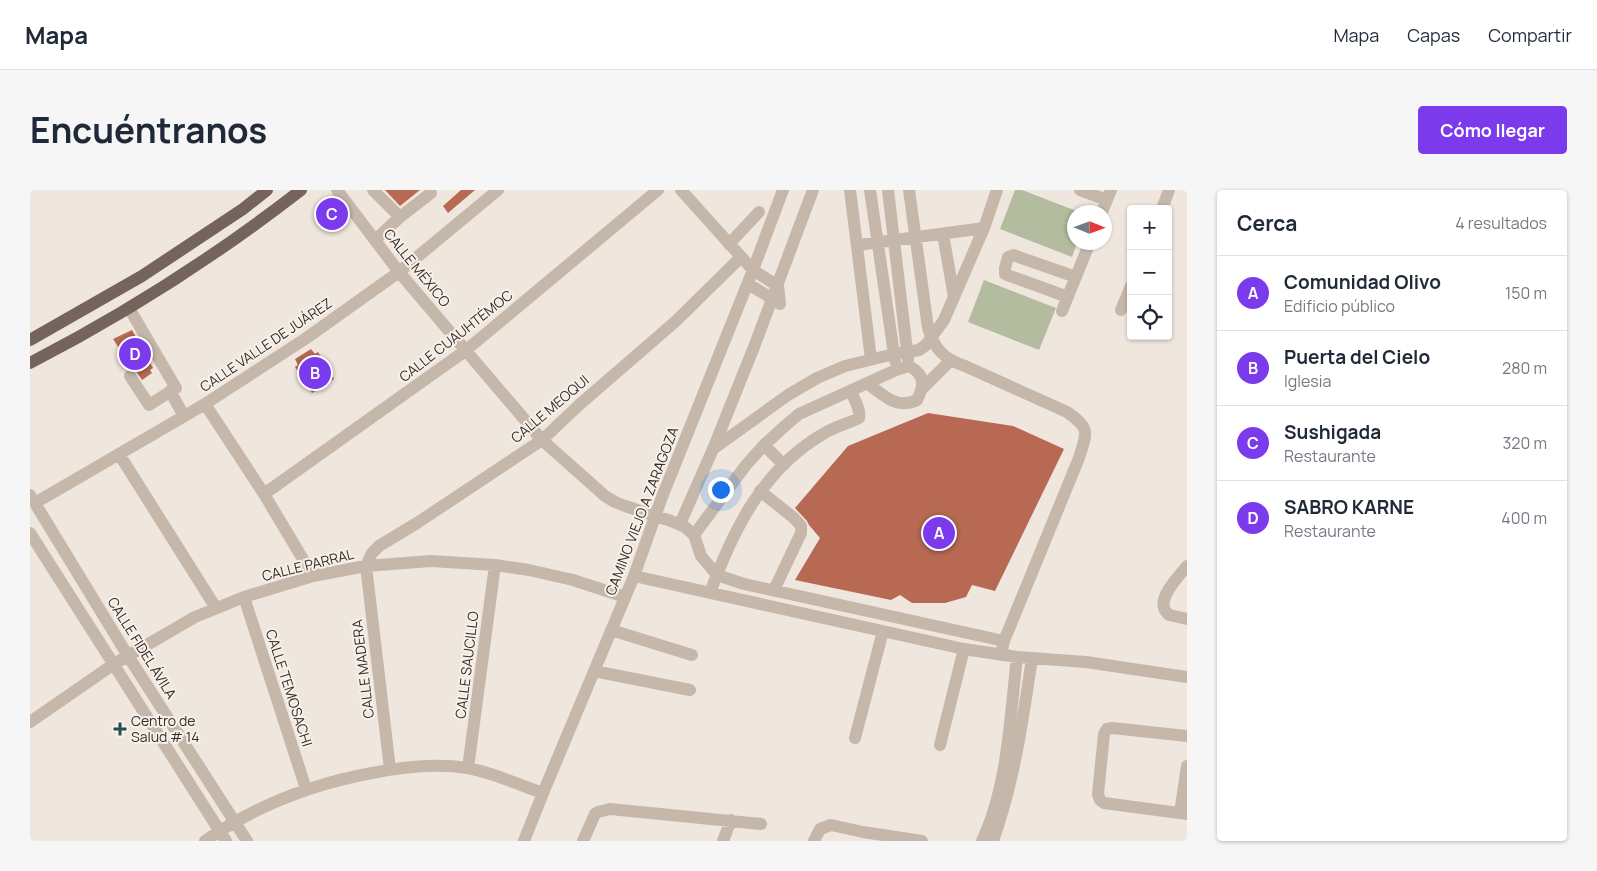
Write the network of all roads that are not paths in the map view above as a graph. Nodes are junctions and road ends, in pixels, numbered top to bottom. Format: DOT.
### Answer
graph roads {
  1 [pos="301,190"];
  2 [pos="338,190"];
  3 [pos="373,190"];
  4 [pos="498,190"];
  5 [pos="658,190"];
  6 [pos="681,190"];
  7 [pos="783,190"];
  8 [pos="813,190"];
  9 [pos="850,190"];
  10 [pos="870,190"];
  11 [pos="888,190"];
  12 [pos="909,190"];
  13 [pos="997,190"];
  14 [pos="1080,190"];
  15 [pos="1169,190"];
  16 [pos="263,191"];
  17 [pos="432,191"];
  18 [pos="1109,195"];
  19 [pos="1163,205"];
  20 [pos="759,212"];
  21 [pos="400,218"];
  22 [pos="984,228"];
  23 [pos="943,234"];
  24 [pos="916,238"];
  25 [pos="375,240"];
  26 [pos="894,241"];
  27 [pos="878,243"];
  28 [pos="729,244"];
  29 [pos="858,245"];
  30 [pos="1087,250"];
  31 [pos="741,257"];
  32 [pos="753,270"];
  33 [pos="399,272"];
  34 [pos="1076,277"];
  35 [pos="748,284"];
  36 [pos="778,286"];
  37 [pos="1127,295"];
  38 [pos="954,296"];
  39 [pos="1068,297"];
  40 [pos="772,299"];
  41 [pos="129,308"];
  42 [pos="1062,310"];
  43 [pos="1121,310"];
  44 [pos="931,338"];
  45 [pos="30,340"];
  46 [pos="465,351"];
  47 [pos="907,352"];
  48 [pos="894,354"];
  49 [pos="871,360"];
  50 [pos="950,361"];
  51 [pos="30,363"];
  52 [pos="909,366"];
  53 [pos="896,370"];
  54 [pos="130,376"];
  55 [pos="868,384"];
  56 [pos="923,388"];
  57 [pos="170,391"];
  58 [pos="851,391"];
  59 [pos="788,394"];
  60 [pos="205,404"];
  61 [pos="800,414"];
  62 [pos="184,416"];
  63 [pos="542,440"];
  64 [pos="764,444"];
  65 [pos="713,449"];
  66 [pos="118,454"];
  67 [pos="784,465"];
  68 [pos="760,491"];
  69 [pos="264,494"];
  70 [pos="32,499"];
  71 [pos="654,516"];
  72 [pos="680,524"];
  73 [pos="30,532"];
  74 [pos="694,535"];
  75 [pos="494,565"];
  76 [pos="366,566"];
  77 [pos="1187,566"];
  78 [pos="717,575"];
  79 [pos="313,576"];
  80 [pos="634,576"];
  81 [pos="774,590"];
  82 [pos="710,593"];
  83 [pos="244,597"];
  84 [pos="625,597"];
  85 [pos="216,608"];
  86 [pos="1187,619"];
  87 [pos="611,630"];
  88 [pos="883,631"];
  89 [pos="1004,640"];
  90 [pos="964,649"];
  91 [pos="692,655"];
  92 [pos="1001,655"];
  93 [pos="128,656"];
  94 [pos="1017,657"];
  95 [pos="1032,658"];
  96 [pos="114,664"];
  97 [pos="594,671"];
  98 [pos="1187,677"];
  99 [pos="690,690"];
  100 [pos="30,722"];
  101 [pos="1187,736"];
  102 [pos="855,738"];
  103 [pos="940,745"];
  104 [pos="1187,766"];
  105 [pos="468,768"];
  106 [pos="390,769"];
  107 [pos="306,789"];
  108 [pos="542,793"];
  109 [pos="1184,814"];
  110 [pos="731,820"];
  111 [pos="236,822"];
  112 [pos="761,824"];
  113 [pos="223,836"];
  114 [pos="862,837"];
  115 [pos="205,841"];
  116 [pos="247,841"];
  117 [pos="524,841"];
  118 [pos="583,841"];
  119 [pos="723,841"];
  120 [pos="814,841"];
  121 [pos="922,841"];
  122 [pos="982,841"];
  123 [pos="993,841"];
  1 -- 41 [label="main road"];
  2 -- 25 [label="street, CALLE MÉXICO"];
  3 -- 21 [label="street"];
  4 -- 33 [label="street, CALLE VALLE DE JUÁREZ"];
  5 -- 46 [label="street, CALLE CUAUHTÉMOC"];
  6 -- 28 [label="street"];
  7 -- 32 [label="street, CAMINO VIEJO A ZARAGOZA"];
  8 -- 36 [label="street"];
  9 -- 29 [label="street"];
  10 -- 27 [label="street"];
  11 -- 26 [label="street"];
  12 -- 24 [label="street"];
  13 -- 22 [label="street"];
  14 -- 18 [label="street"];
  15 -- 19 [label="street"];
  16 -- 45 [label="main road"];
  17 -- 21 [label="street"];
  20 -- 28 [label="street"];
  21 -- 25 [label="street"];
  22 -- 23 [label="street"];
  22 -- 38 [label="street"];
  23 -- 24 [label="street"];
  23 -- 38 [label="street"];
  24 -- 26 [label="street"];
  24 -- 44 [label="street"];
  25 -- 33 [label="street, CALLE MÉXICO"];
  26 -- 27 [label="street"];
  26 -- 47 [label="street"];
  27 -- 29 [label="street"];
  27 -- 48 [label="street"];
  28 -- 31 [label="street"];
  29 -- 49 [label="street"];
  30 -- 34 [label="street"];
  31 -- 32 [label="street"];
  31 -- 63 [label="street, CALLE MEOQUI"];
  32 -- 35 [label="street, CAMINO VIEJO A ZARAGOZA"];
  32 -- 36 [label="street"];
  33 -- 46 [label="street, CALLE MÉXICO"];
  33 -- 60 [label="street, CALLE VALLE DE JUÁREZ"];
  34 -- 39 [label="street"];
  34 -- 39 [label="street"];
  35 -- 40 [label="street"];
  35 -- 71 [label="street, CAMINO VIEJO A ZARAGOZA"];
  36 -- 40 [label="street"];
  37 -- 43 [label="street"];
  38 -- 44 [label="street"];
  39 -- 42 [label="street"];
  40 -- 65 [label="street"];
  41 -- 51 [label="main road"];
  41 -- 57 [label="street"];
  44 -- 47 [label="street"];
  44 -- 50 [label="street"];
  46 -- 63 [label="street, CALLE MÉXICO"];
  46 -- 69 [label="street, CALLE CUAUHTÉMOC"];
  47 -- 48 [label="street"];
  47 -- 52 [label="street"];
  48 -- 49 [label="street"];
  48 -- 53 [label="street"];
  49 -- 59 [label="street"];
  50 -- 56 [label="street"];
  50 -- 89 [label="street"];
  52 -- 53 [label="street"];
  52 -- 56 [label="street"];
  53 -- 55 [label="street"];
  54 -- 57 [label="street"];
  55 -- 56 [label="street"];
  55 -- 58 [label="street"];
  57 -- 62 [label="street"];
  58 -- 61 [label="street"];
  58 -- 67 [label="street"];
  59 -- 61 [label="street"];
  59 -- 65 [label="street"];
  60 -- 62 [label="street, CALLE VALLE DE JUÁREZ"];
  60 -- 69 [label="street"];
  61 -- 64 [label="street"];
  62 -- 66 [label="street, CALLE VALLE DE JUÁREZ"];
  63 -- 71 [label="street, CALLE MÉXICO"];
  63 -- 76 [label="street, CALLE MEOQUI"];
  64 -- 67 [label="street"];
  64 -- 74 [label="street"];
  65 -- 72 [label="street"];
  66 -- 70 [label="street, CALLE VALLE DE JUÁREZ"];
  66 -- 85 [label="street"];
  67 -- 68 [label="street"];
  68 -- 78 [label="street"];
  68 -- 81 [label="street"];
  69 -- 79 [label="street"];
  70 -- 93 [label="street, CALLE FIDEL ÁVILA"];
  71 -- 72 [label="street, CALLE MÉXICO"];
  71 -- 80 [label="street, CAMINO VIEJO A ZARAGOZA"];
  72 -- 74 [label="street"];
  73 -- 96 [label="street"];
  74 -- 78 [label="street"];
  75 -- 76 [label="street, CALLE PARRAL"];
  75 -- 84 [label="street, CALLE PARRAL"];
  75 -- 105 [label="street, CALLE SAUCILLO"];
  76 -- 79 [label="street, CALLE PARRAL"];
  76 -- 106 [label="street, CALLE MADERA"];
  77 -- 86 [label="street"];
  78 -- 81 [label="street"];
  78 -- 82 [label="street"];
  79 -- 83 [label="street, CALLE PARRAL"];
  80 -- 82 [label="street"];
  80 -- 84 [label="street, CAMINO VIEJO A ZARAGOZA"];
  81 -- 89 [label="street"];
  82 -- 88 [label="street"];
  83 -- 85 [label="street, CALLE PARRAL"];
  83 -- 107 [label="street, CALLE TEMOSACHI"];
  84 -- 87 [label="street, CAMINO VIEJO A ZARAGOZA"];
  85 -- 93 [label="street, CALLE PARRAL"];
  87 -- 91 [label="street"];
  87 -- 97 [label="street, CAMINO VIEJO A ZARAGOZA"];
  88 -- 90 [label="street"];
  88 -- 102 [label="street"];
  89 -- 92 [label="street"];
  90 -- 92 [label="street"];
  90 -- 103 [label="street"];
  92 -- 94 [label="street"];
  93 -- 96 [label="street, CALLE PARRAL"];
  93 -- 111 [label="street, CALLE FIDEL ÁVILA"];
  94 -- 95 [label="street"];
  94 -- 122 [label="street"];
  95 -- 98 [label="street"];
  95 -- 123 [label="street"];
  96 -- 100 [label="street, CALLE PARRAL"];
  96 -- 113 [label="street"];
  97 -- 99 [label="street"];
  97 -- 108 [label="street, CAMINO VIEJO A ZARAGOZA"];
  101 -- 109 [label="street"];
  104 -- 109 [label="street"];
  105 -- 106 [label="street"];
  105 -- 108 [label="street"];
  106 -- 107 [label="street"];
  107 -- 111 [label="street"];
  108 -- 117 [label="street, CAMINO VIEJO A ZARAGOZA"];
  110 -- 112 [label="street"];
  110 -- 118 [label="street"];
  110 -- 119 [label="street"];
  111 -- 113 [label="street"];
  111 -- 116 [label="street, CALLE FIDEL ÁVILA"];
  113 -- 115 [label="street"];
  114 -- 120 [label="street"];
  114 -- 121 [label="street"];
}
